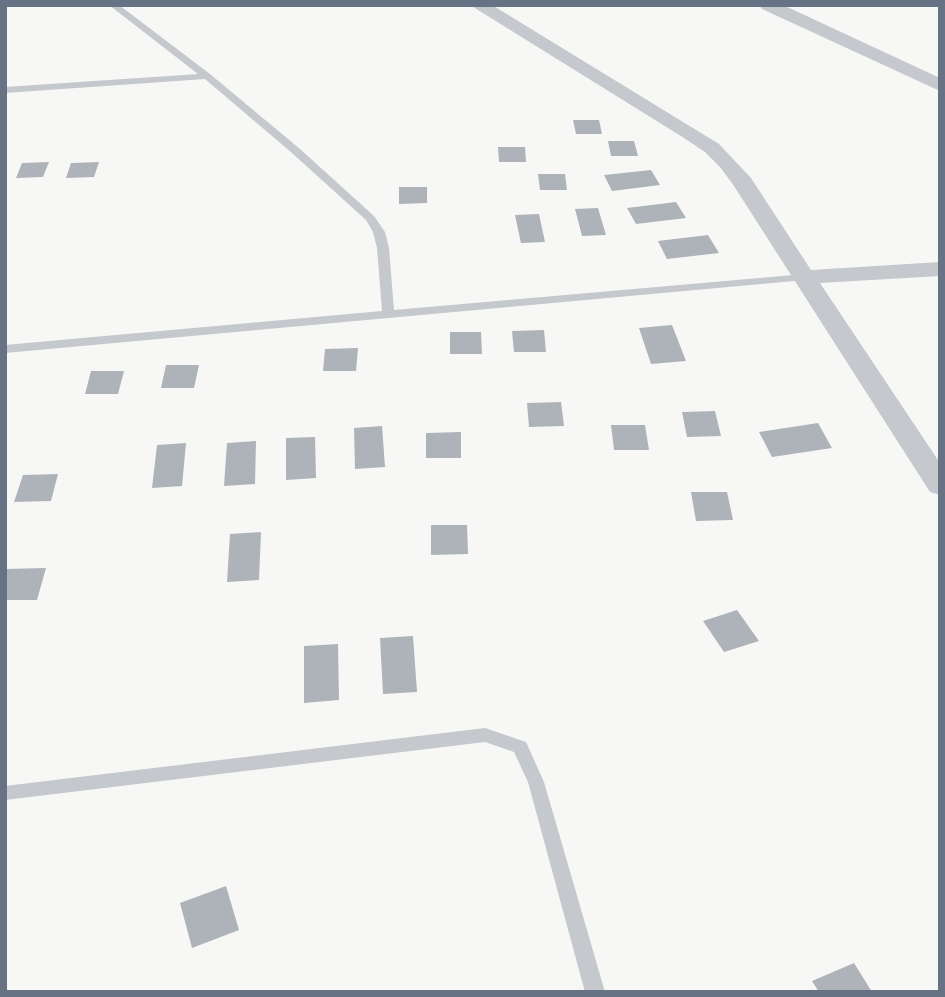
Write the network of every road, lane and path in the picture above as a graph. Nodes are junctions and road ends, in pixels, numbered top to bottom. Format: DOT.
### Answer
graph roads {
  1 [pos="113,5"];
  2 [pos="479,5"];
  3 [pos="768,5"];
  4 [pos="207,76"];
  5 [pos="940,85"];
  6 [pos="5,90"];
  7 [pos="940,269"];
  8 [pos="805,277"];
  9 [pos="388,314"];
  10 [pos="5,349"];
  11 [pos="940,485"];
  12 [pos="5,793"];
  13 [pos="595,992"];
  1 -- 4 [label="lane"];
  2 -- 8 [label="street"];
  3 -- 5 [label="street"];
  4 -- 6 [label="lane"];
  4 -- 9 [label="lane"];
  7 -- 8 [label="street"];
  8 -- 9 [label="lane"];
  8 -- 11 [label="street"];
  9 -- 10 [label="lane"];
  12 -- 13 [label="lane"];
}
